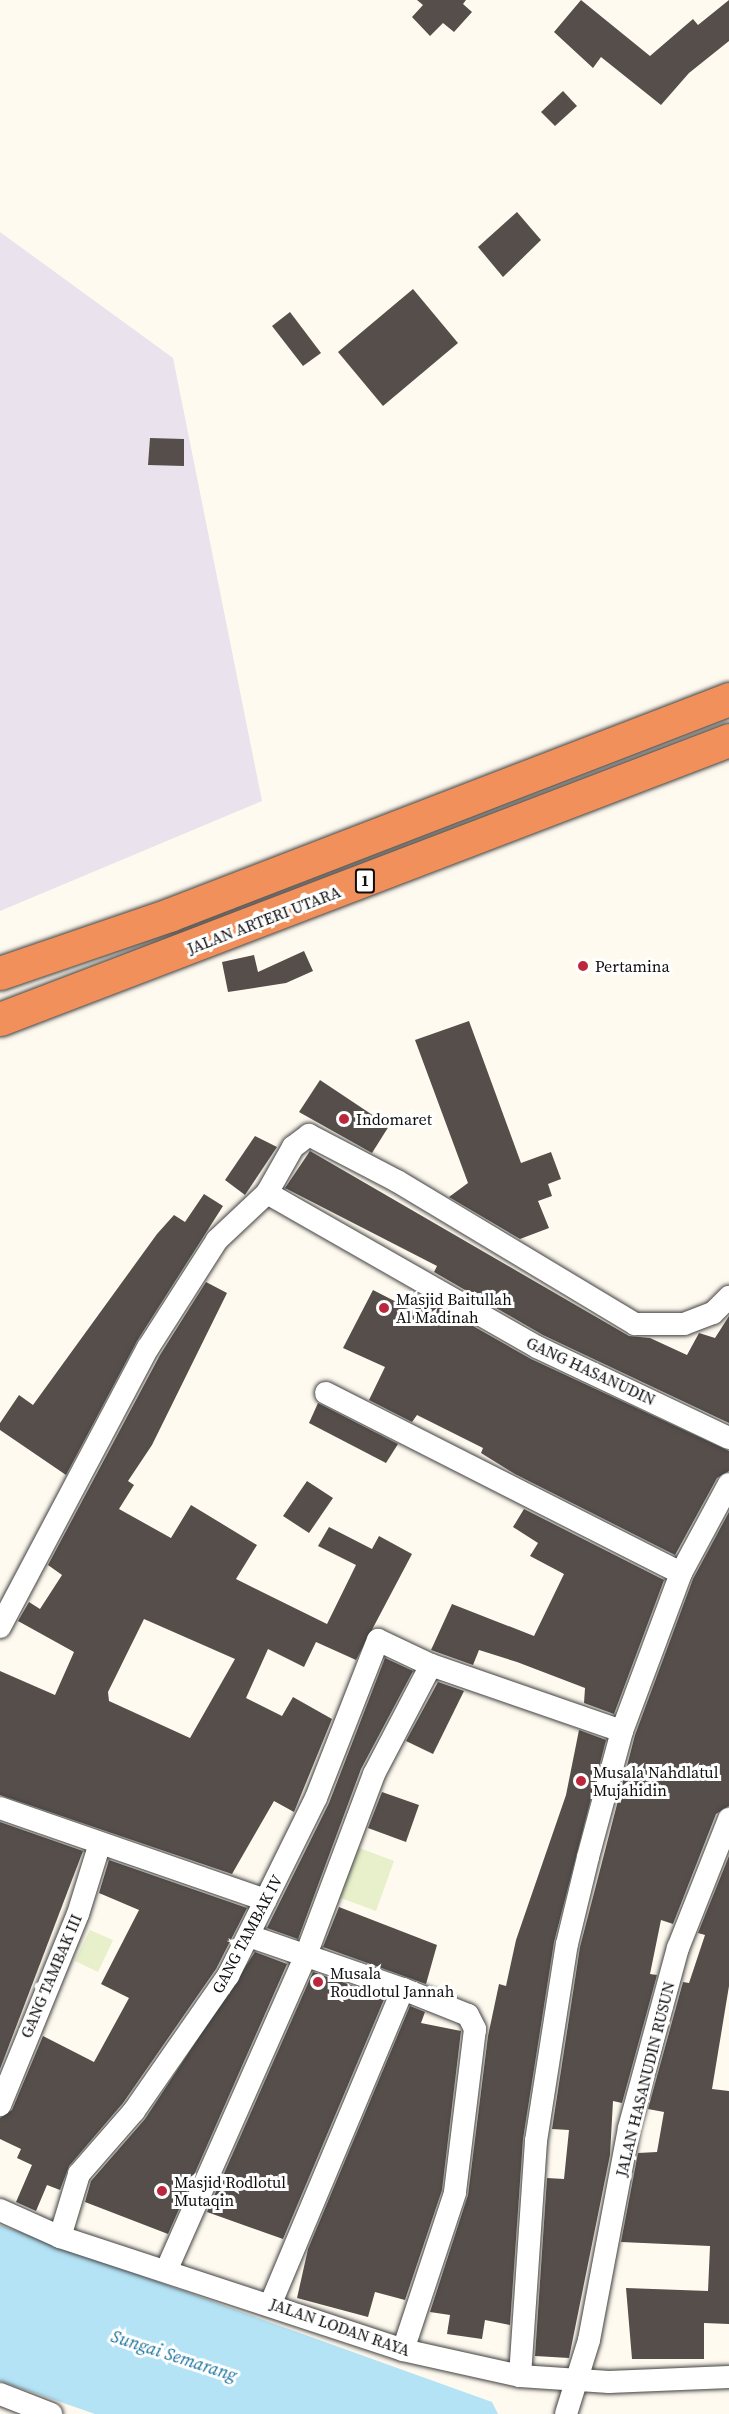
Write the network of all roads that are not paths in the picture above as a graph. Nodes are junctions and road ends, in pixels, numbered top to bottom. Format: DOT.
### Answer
graph roads {
  1 [pos="729,699"];
  2 [pos="729,741"];
  3 [pos="0,973"];
  4 [pos="0,1019"];
  5 [pos="267,1192"];
  6 [pos="729,1297"];
  7 [pos="326,1393"];
  8 [pos="729,1438"];
  9 [pos="729,1484"];
  10 [pos="681,1573"];
  11 [pos="0,1627"];
  12 [pos="431,1665"];
  13 [pos="622,1731"];
  14 [pos="0,1808"];
  15 [pos="729,1819"];
  16 [pos="99,1846"];
  17 [pos="724,1847"];
  18 [pos="266,1900"];
  19 [pos="249,1936"];
  20 [pos="306,1955"];
  21 [pos="403,1989"];
  22 [pos="0,2105"];
  23 [pos="0,2210"];
  24 [pos="60,2237"];
  25 [pos="166,2271"];
  26 [pos="271,2303"];
  27 [pos="403,2350"];
  28 [pos="520,2376"];
  29 [pos="729,2377"];
  30 [pos="0,2394"];
  31 [pos="571,2398"];
  32 [pos="51,2414"];
  1 -- 3 [label="highway, 1"];
  2 -- 4 [label="highway, JALAN ARTERI UTARA / 1"];
  5 -- 6 [label="street"];
  5 -- 8 [label="street, GANG HASANUDIN"];
  5 -- 11 [label="street"];
  7 -- 10 [label="street"];
  9 -- 10 [label="street"];
  10 -- 13 [label="street"];
  12 -- 13 [label="street"];
  12 -- 18 [label="street, GANG TAMBAK IV"];
  12 -- 20 [label="street"];
  13 -- 28 [label="street"];
  14 -- 16 [label="street"];
  15 -- 17 [label="street, JALAN HASANUDIN RUSUN"];
  16 -- 18 [label="street"];
  16 -- 22 [label="street, GANG TAMBAK III"];
  17 -- 31 [label="street, JALAN HASANUDIN RUSUN"];
  18 -- 19 [label="street, GANG TAMBAK IV"];
  19 -- 20 [label="street"];
  19 -- 24 [label="street, GANG TAMBAK IV"];
  20 -- 21 [label="street"];
  20 -- 25 [label="street"];
  21 -- 26 [label="street"];
  21 -- 27 [label="street"];
  23 -- 24 [label="street, JALAN LODAN RAYA"];
  24 -- 25 [label="street, JALAN LODAN RAYA"];
  25 -- 26 [label="street, JALAN LODAN RAYA"];
  26 -- 27 [label="street, JALAN LODAN RAYA"];
  27 -- 28 [label="street, JALAN LODAN RAYA"];
  28 -- 31 [label="street, JALAN LODAN RAYA"];
  29 -- 31 [label="street, JALAN LODAN RAYA"];
  30 -- 32 [label="street"];
}
